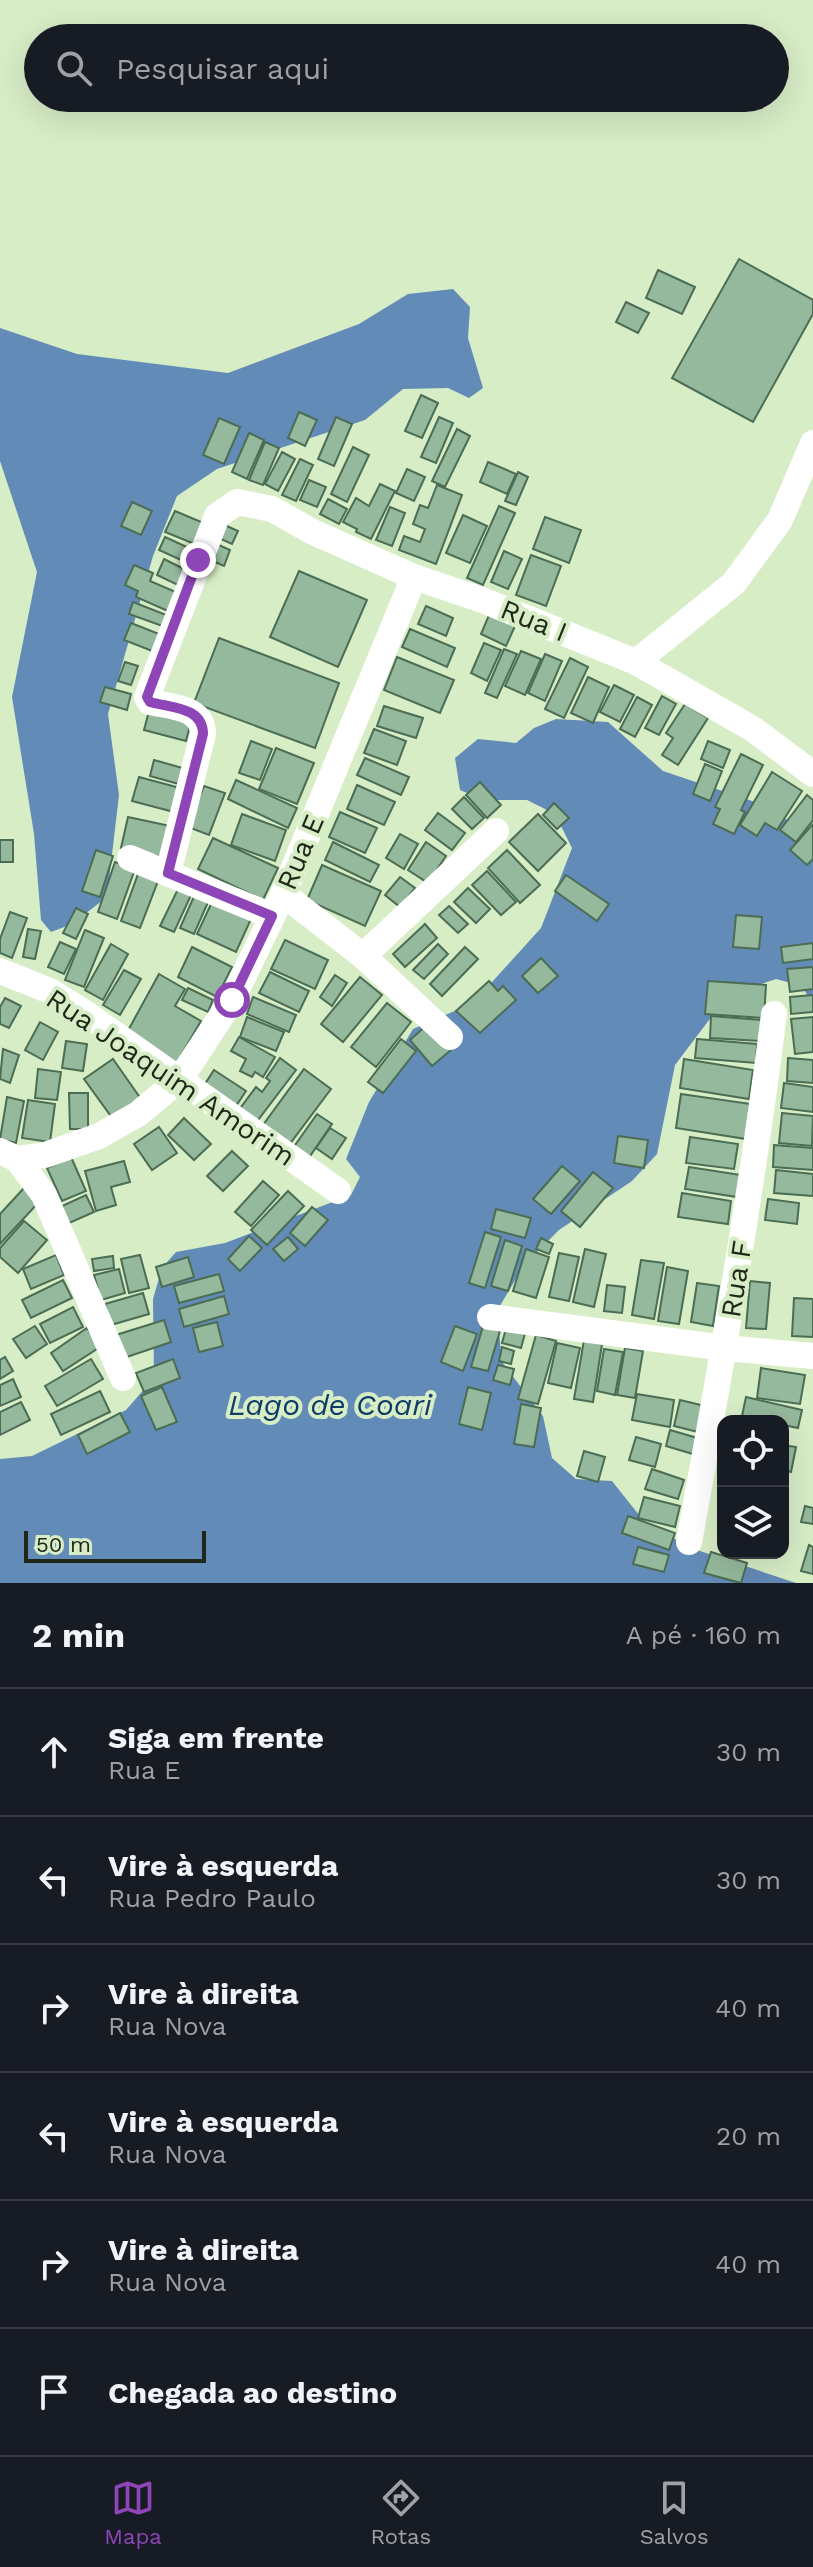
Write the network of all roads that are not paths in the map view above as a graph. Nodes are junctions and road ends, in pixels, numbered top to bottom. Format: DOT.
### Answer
graph roads {
  1 [pos="813,443"];
  2 [pos="414,577"];
  3 [pos="636,662"];
  4 [pos="813,774"];
  5 [pos="496,831"];
  6 [pos="130,858"];
  7 [pos="168,873"];
  8 [pos="277,905"];
  9 [pos="363,956"];
  10 [pos="0,971"];
  11 [pos="774,1014"];
  12 [pos="450,1037"];
  13 [pos="180,1079"];
  14 [pos="9,1155"];
  15 [pos="338,1191"];
  16 [pos="490,1317"];
  17 [pos="725,1348"];
  18 [pos="813,1356"];
  19 [pos="123,1378"];
  20 [pos="689,1542"];
  1 -- 3 [label="street"];
  2 -- 3 [label="street, Rua I"];
  2 -- 7 [label="street, Rua I"];
  2 -- 8 [label="street, Rua E"];
  3 -- 4 [label="street, Rua I"];
  5 -- 9 [label="street"];
  6 -- 7 [label="street"];
  7 -- 8 [label="street"];
  8 -- 9 [label="street"];
  8 -- 13 [label="street, Rua E"];
  9 -- 12 [label="street"];
  10 -- 13 [label="street, Rua Joaquim Amorim"];
  11 -- 17 [label="street, Rua F"];
  13 -- 14 [label="street, Rua E"];
  13 -- 15 [label="street, Rua Joaquim Amorim"];
  14 -- 19 [label="street"];
  16 -- 17 [label="street"];
  17 -- 18 [label="street"];
  17 -- 20 [label="street, Rua F"];
}
